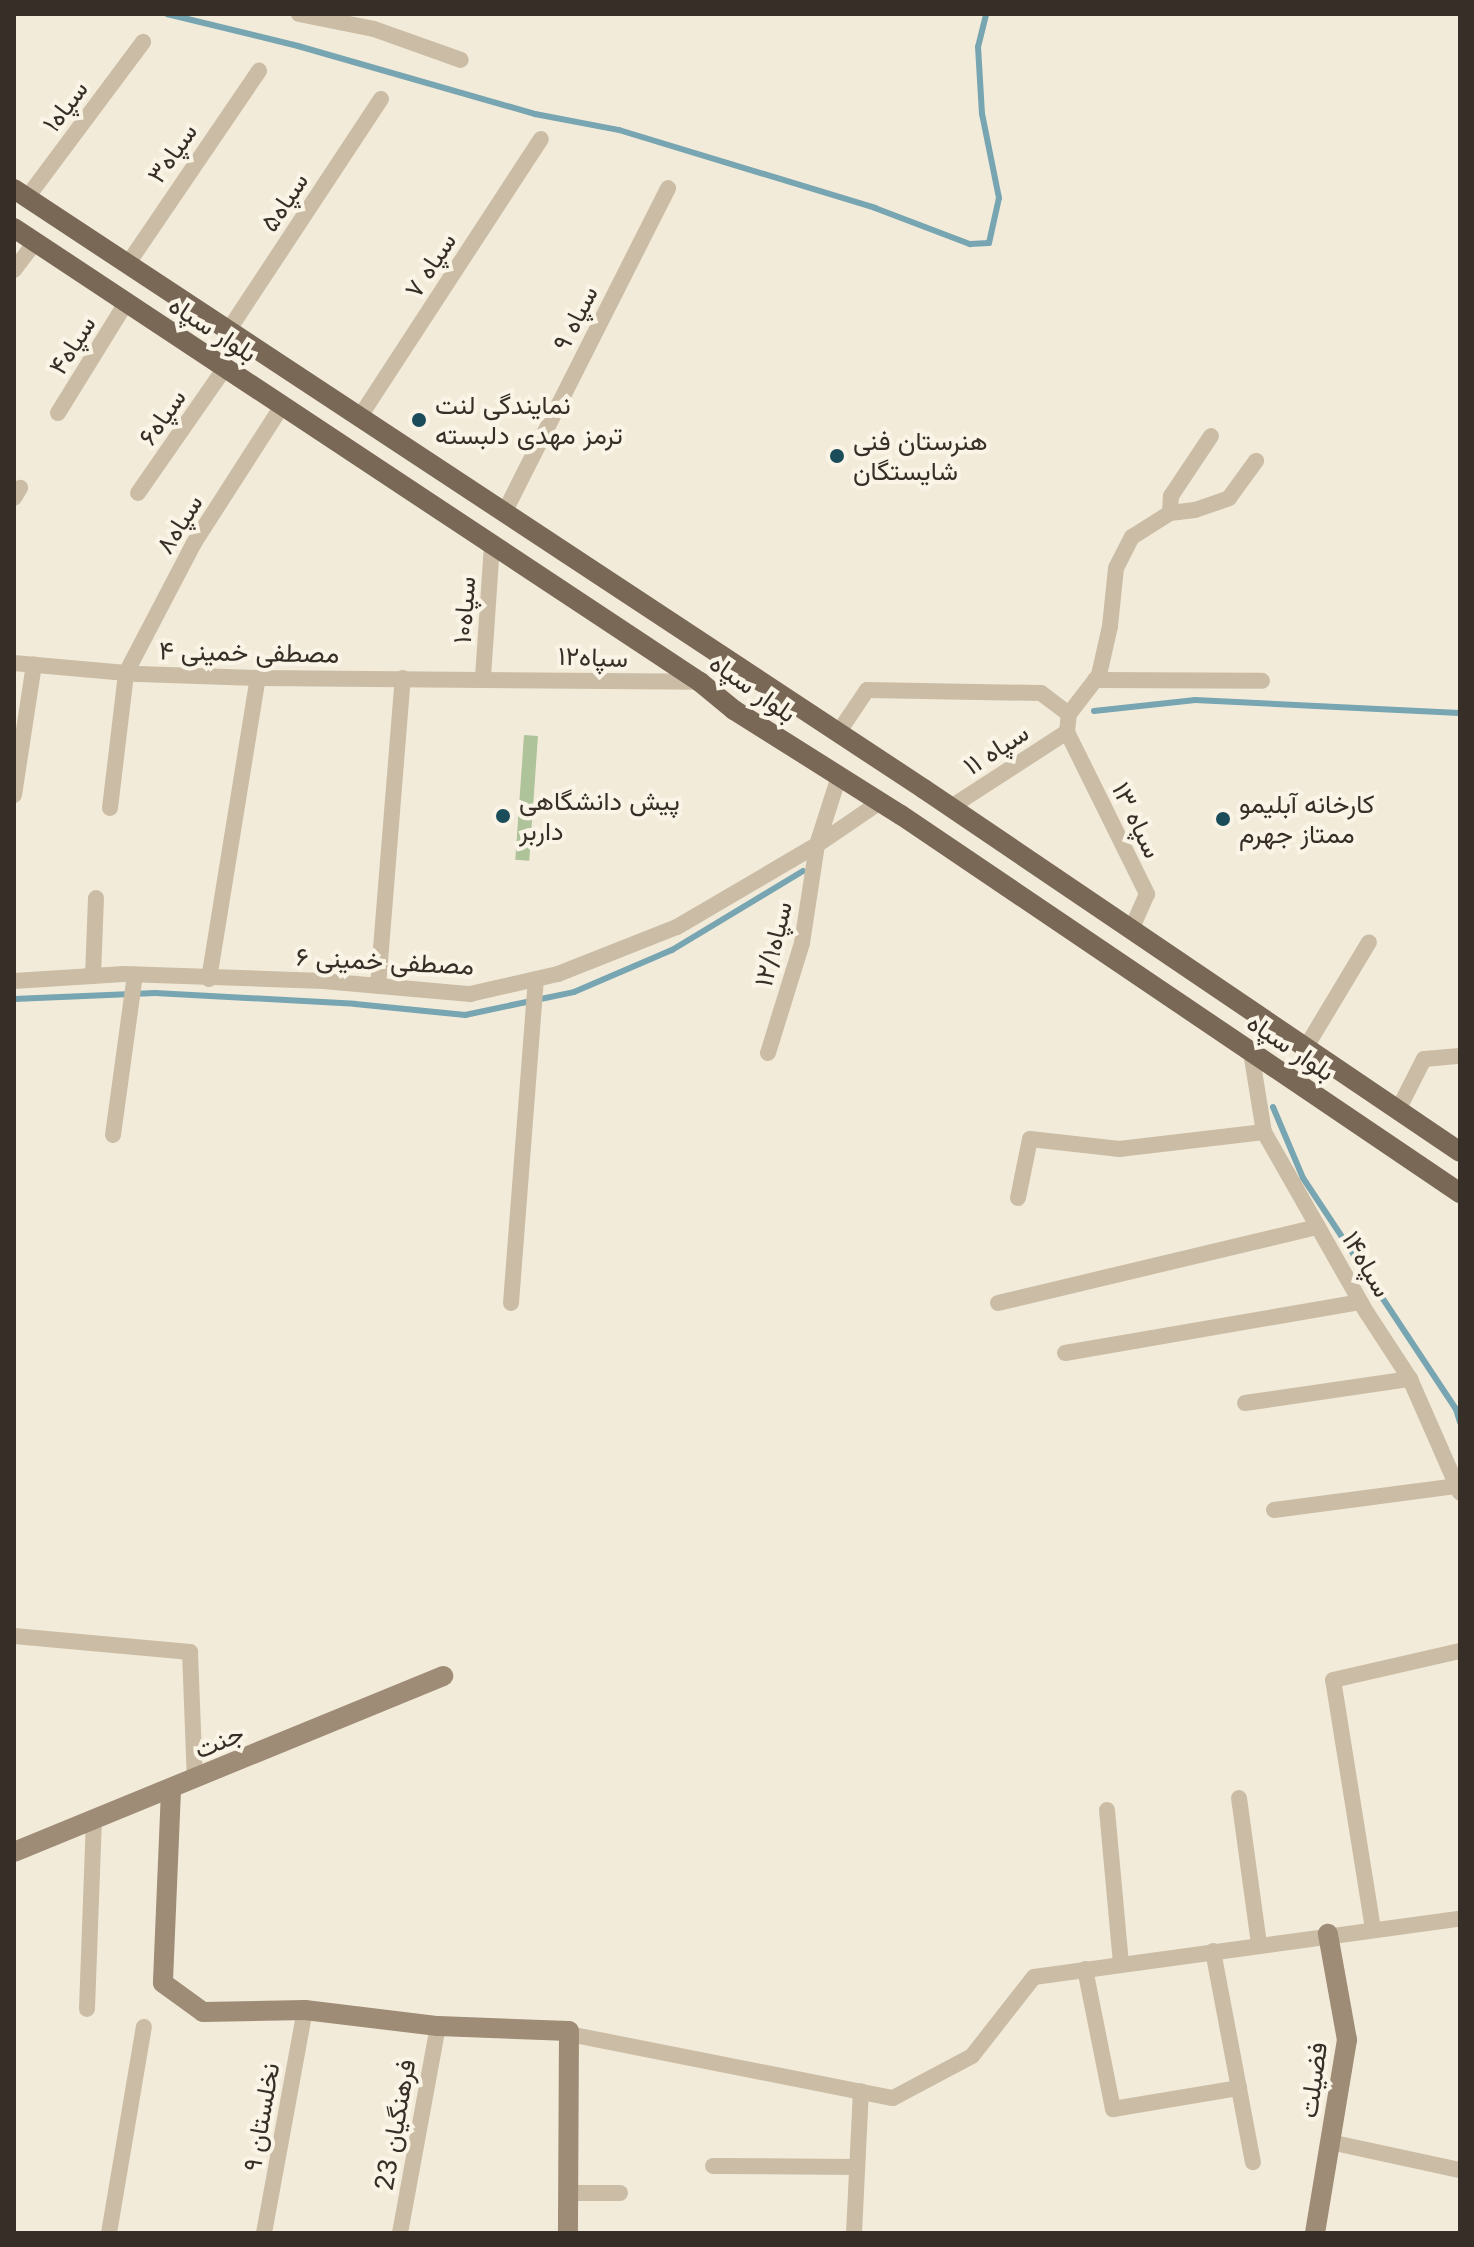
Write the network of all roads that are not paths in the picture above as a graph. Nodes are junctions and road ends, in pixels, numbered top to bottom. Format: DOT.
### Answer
graph roads {
  1 [pos="299,14"];
  2 [pos="143,42"];
  3 [pos="461,60"];
  4 [pos="259,71"];
  5 [pos="381,99"];
  6 [pos="541,139"];
  7 [pos="668,188"];
  8 [pos="20,194"];
  9 [pos="14,228"];
  10 [pos="35,242"];
  11 [pos="127,265"];
  12 [pos="14,270"];
  13 [pos="126,303"];
  14 [pos="228,331"];
  15 [pos="225,368"];
  16 [pos="282,406"];
  17 [pos="58,413"];
  18 [pos="359,418"];
  19 [pos="1211,436"];
  20 [pos="1256,461"];
  21 [pos="138,493"];
  22 [pos="504,513"];
  23 [pos="1170,513"];
  24 [pos="492,545"];
  25 [pos="723,657"];
  26 [pos="14,663"];
  27 [pos="34,665"];
  28 [pos="126,673"];
  29 [pos="483,677"];
  30 [pos="258,678"];
  31 [pos="403,678"];
  32 [pos="1095,680"];
  33 [pos="1262,681"];
  34 [pos="700,682"];
  35 [pos="1069,714"];
  36 [pos="1067,732"];
  37 [pos="838,733"];
  38 [pos="839,776"];
  39 [pos="14,795"];
  40 [pos="880,802"];
  41 [pos="951,807"];
  42 [pos="110,808"];
  43 [pos="817,845"];
  44 [pos="96,898"];
  45 [pos="1131,930"];
  46 [pos="1369,942"];
  47 [pos="135,975"];
  48 [pos="93,976"];
  49 [pos="209,979"];
  50 [pos="536,979"];
  51 [pos="14,981"];
  52 [pos="378,986"];
  53 [pos="1306,1047"];
  54 [pos="1251,1052"];
  55 [pos="768,1053"];
  56 [pos="1460,1056"];
  57 [pos="1398,1110"];
  58 [pos="1264,1132"];
  59 [pos="113,1135"];
  60 [pos="1460,1152"];
  61 [pos="1460,1193"];
  62 [pos="1018,1198"];
  63 [pos="1318,1227"];
  64 [pos="1360,1302"];
  65 [pos="511,1303"];
  66 [pos="998,1303"];
  67 [pos="1065,1353"];
  68 [pos="1410,1379"];
  69 [pos="1245,1403"];
  70 [pos="1458,1489"];
  71 [pos="1274,1510"];
  72 [pos="14,1636"];
  73 [pos="1460,1651"];
  74 [pos="443,1676"];
  75 [pos="195,1780"];
  76 [pos="171,1790"];
  77 [pos="1239,1798"];
  78 [pos="1107,1810"];
  79 [pos="94,1820"];
  80 [pos="14,1852"];
  81 [pos="1460,1919"];
  82 [pos="1373,1929"];
  83 [pos="1328,1934"];
  84 [pos="1259,1944"];
  85 [pos="1213,1951"];
  86 [pos="1121,1964"];
  87 [pos="1085,1969"];
  88 [pos="87,2009"];
  89 [pos="305,2010"];
  90 [pos="438,2026"];
  91 [pos="144,2027"];
  92 [pos="569,2034"];
  93 [pos="1239,2088"];
  94 [pos="861,2091"];
  95 [pos="1330,2142"];
  96 [pos="1253,2162"];
  97 [pos="713,2166"];
  98 [pos="857,2167"];
  99 [pos="1460,2170"];
  100 [pos="568,2193"];
  101 [pos="620,2193"];
  102 [pos="109,2233"];
  103 [pos="264,2233"];
  104 [pos="400,2233"];
  105 [pos="568,2233"];
  106 [pos="854,2233"];
  107 [pos="1315,2233"];
  1 -- 3 [label="street"];
  2 -- 8 [label="street, سپاه۱"];
  4 -- 11 [label="street, سپاه۳"];
  5 -- 14 [label="street, سپاه۵"];
  6 -- 18 [label="street, سپاه ۷"];
  7 -- 22 [label="street, سپاه ۹"];
  8 -- 11 [label="main road, بلوار سپاه"];
  9 -- 10 [label="main road, بلوار سپاه"];
  10 -- 12 [label="street"];
  10 -- 13 [label="main road, بلوار سپاه"];
  11 -- 14 [label="main road, بلوار سپاه"];
  13 -- 15 [label="main road, بلوار سپاه"];
  13 -- 17 [label="street, سپاه۴"];
  14 -- 18 [label="main road, بلوار سپاه"];
  15 -- 16 [label="main road, بلوار سپاه"];
  15 -- 21 [label="street, سپاه۶"];
  16 -- 24 [label="main road, بلوار سپاه"];
  16 -- 28 [label="street, سپاه۸"];
  18 -- 22 [label="main road, بلوار سپاه"];
  19 -- 23 [label="street"];
  20 -- 23 [label="street"];
  22 -- 25 [label="main road, بلوار سپاه"];
  23 -- 32 [label="street"];
  24 -- 29 [label="street, سپاه۱۰"];
  24 -- 34 [label="main road, بلوار سپاه"];
  25 -- 34 [label="main road"];
  25 -- 37 [label="main road, بلوار سپاه"];
  26 -- 27 [label="street, مصطفی خمینی ۴"];
  27 -- 28 [label="street, مصطفی خمینی ۴"];
  27 -- 39 [label="street"];
  28 -- 30 [label="street, مصطفی خمینی ۴"];
  28 -- 42 [label="street"];
  29 -- 31 [label="street, مصطفی خمینی ۴"];
  29 -- 34 [label="street, سپاه۱۲"];
  30 -- 31 [label="street, مصطفی خمینی ۴"];
  30 -- 49 [label="street"];
  31 -- 52 [label="street"];
  32 -- 33 [label="street"];
  32 -- 35 [label="street"];
  34 -- 38 [label="main road, بلوار سپاه"];
  35 -- 36 [label="street"];
  35 -- 37 [label="street"];
  36 -- 41 [label="street, سپاه ۱۱"];
  36 -- 45 [label="street, سپاه ۱۳"];
  37 -- 41 [label="main road, بلوار سپاه"];
  38 -- 40 [label="main road, بلوار سپاه"];
  38 -- 43 [label="street, سپاه۱۲/۱"];
  40 -- 43 [label="street"];
  40 -- 54 [label="main road, بلوار سپاه"];
  41 -- 45 [label="main road, بلوار سپاه"];
  43 -- 50 [label="street, مصطفی خمینی ۶"];
  43 -- 55 [label="street, سپاه۱۲/۱"];
  44 -- 48 [label="street"];
  45 -- 53 [label="main road, بلوار سپاه"];
  46 -- 53 [label="street"];
  47 -- 48 [label="street, مصطفی خمینی ۶"];
  47 -- 49 [label="street, مصطفی خمینی ۶"];
  47 -- 59 [label="street"];
  48 -- 51 [label="street, مصطفی خمینی ۶"];
  49 -- 52 [label="street, مصطفی خمینی ۶"];
  50 -- 52 [label="street, مصطفی خمینی ۶"];
  50 -- 65 [label="street"];
  53 -- 57 [label="main road, بلوار سپاه"];
  54 -- 58 [label="street, سپاه۱۴"];
  54 -- 61 [label="main road, بلوار سپاه"];
  56 -- 57 [label="street"];
  57 -- 60 [label="main road, بلوار سپاه"];
  58 -- 62 [label="street"];
  58 -- 63 [label="street, سپاه۱۴"];
  63 -- 64 [label="street, سپاه۱۴"];
  63 -- 66 [label="street"];
  64 -- 67 [label="street"];
  64 -- 68 [label="street, سپاه۱۴"];
  68 -- 69 [label="street"];
  68 -- 70 [label="street, سپاه۱۴"];
  70 -- 71 [label="street"];
  72 -- 75 [label="street"];
  73 -- 82 [label="street"];
  74 -- 75 [label="street, جنت"];
  75 -- 76 [label="street, جنت"];
  76 -- 79 [label="street, جنت"];
  76 -- 89 [label="street"];
  77 -- 84 [label="street"];
  78 -- 86 [label="street"];
  79 -- 80 [label="street, جنت"];
  79 -- 88 [label="street"];
  81 -- 82 [label="street"];
  82 -- 83 [label="street"];
  83 -- 84 [label="street"];
  83 -- 95 [label="street, فضیلت"];
  84 -- 85 [label="street"];
  85 -- 86 [label="street"];
  85 -- 93 [label="street"];
  86 -- 87 [label="street"];
  87 -- 93 [label="street"];
  87 -- 94 [label="street"];
  89 -- 90 [label="street"];
  89 -- 103 [label="street, نخلستان ۹"];
  90 -- 92 [label="street"];
  90 -- 104 [label="street, فرهنگیان 23"];
  91 -- 102 [label="street"];
  92 -- 94 [label="street"];
  92 -- 100 [label="street"];
  93 -- 96 [label="street"];
  94 -- 98 [label="street"];
  95 -- 99 [label="street"];
  95 -- 107 [label="street, فضیلت"];
  97 -- 98 [label="street"];
  98 -- 106 [label="street"];
  100 -- 101 [label="street"];
  100 -- 105 [label="street"];
}
